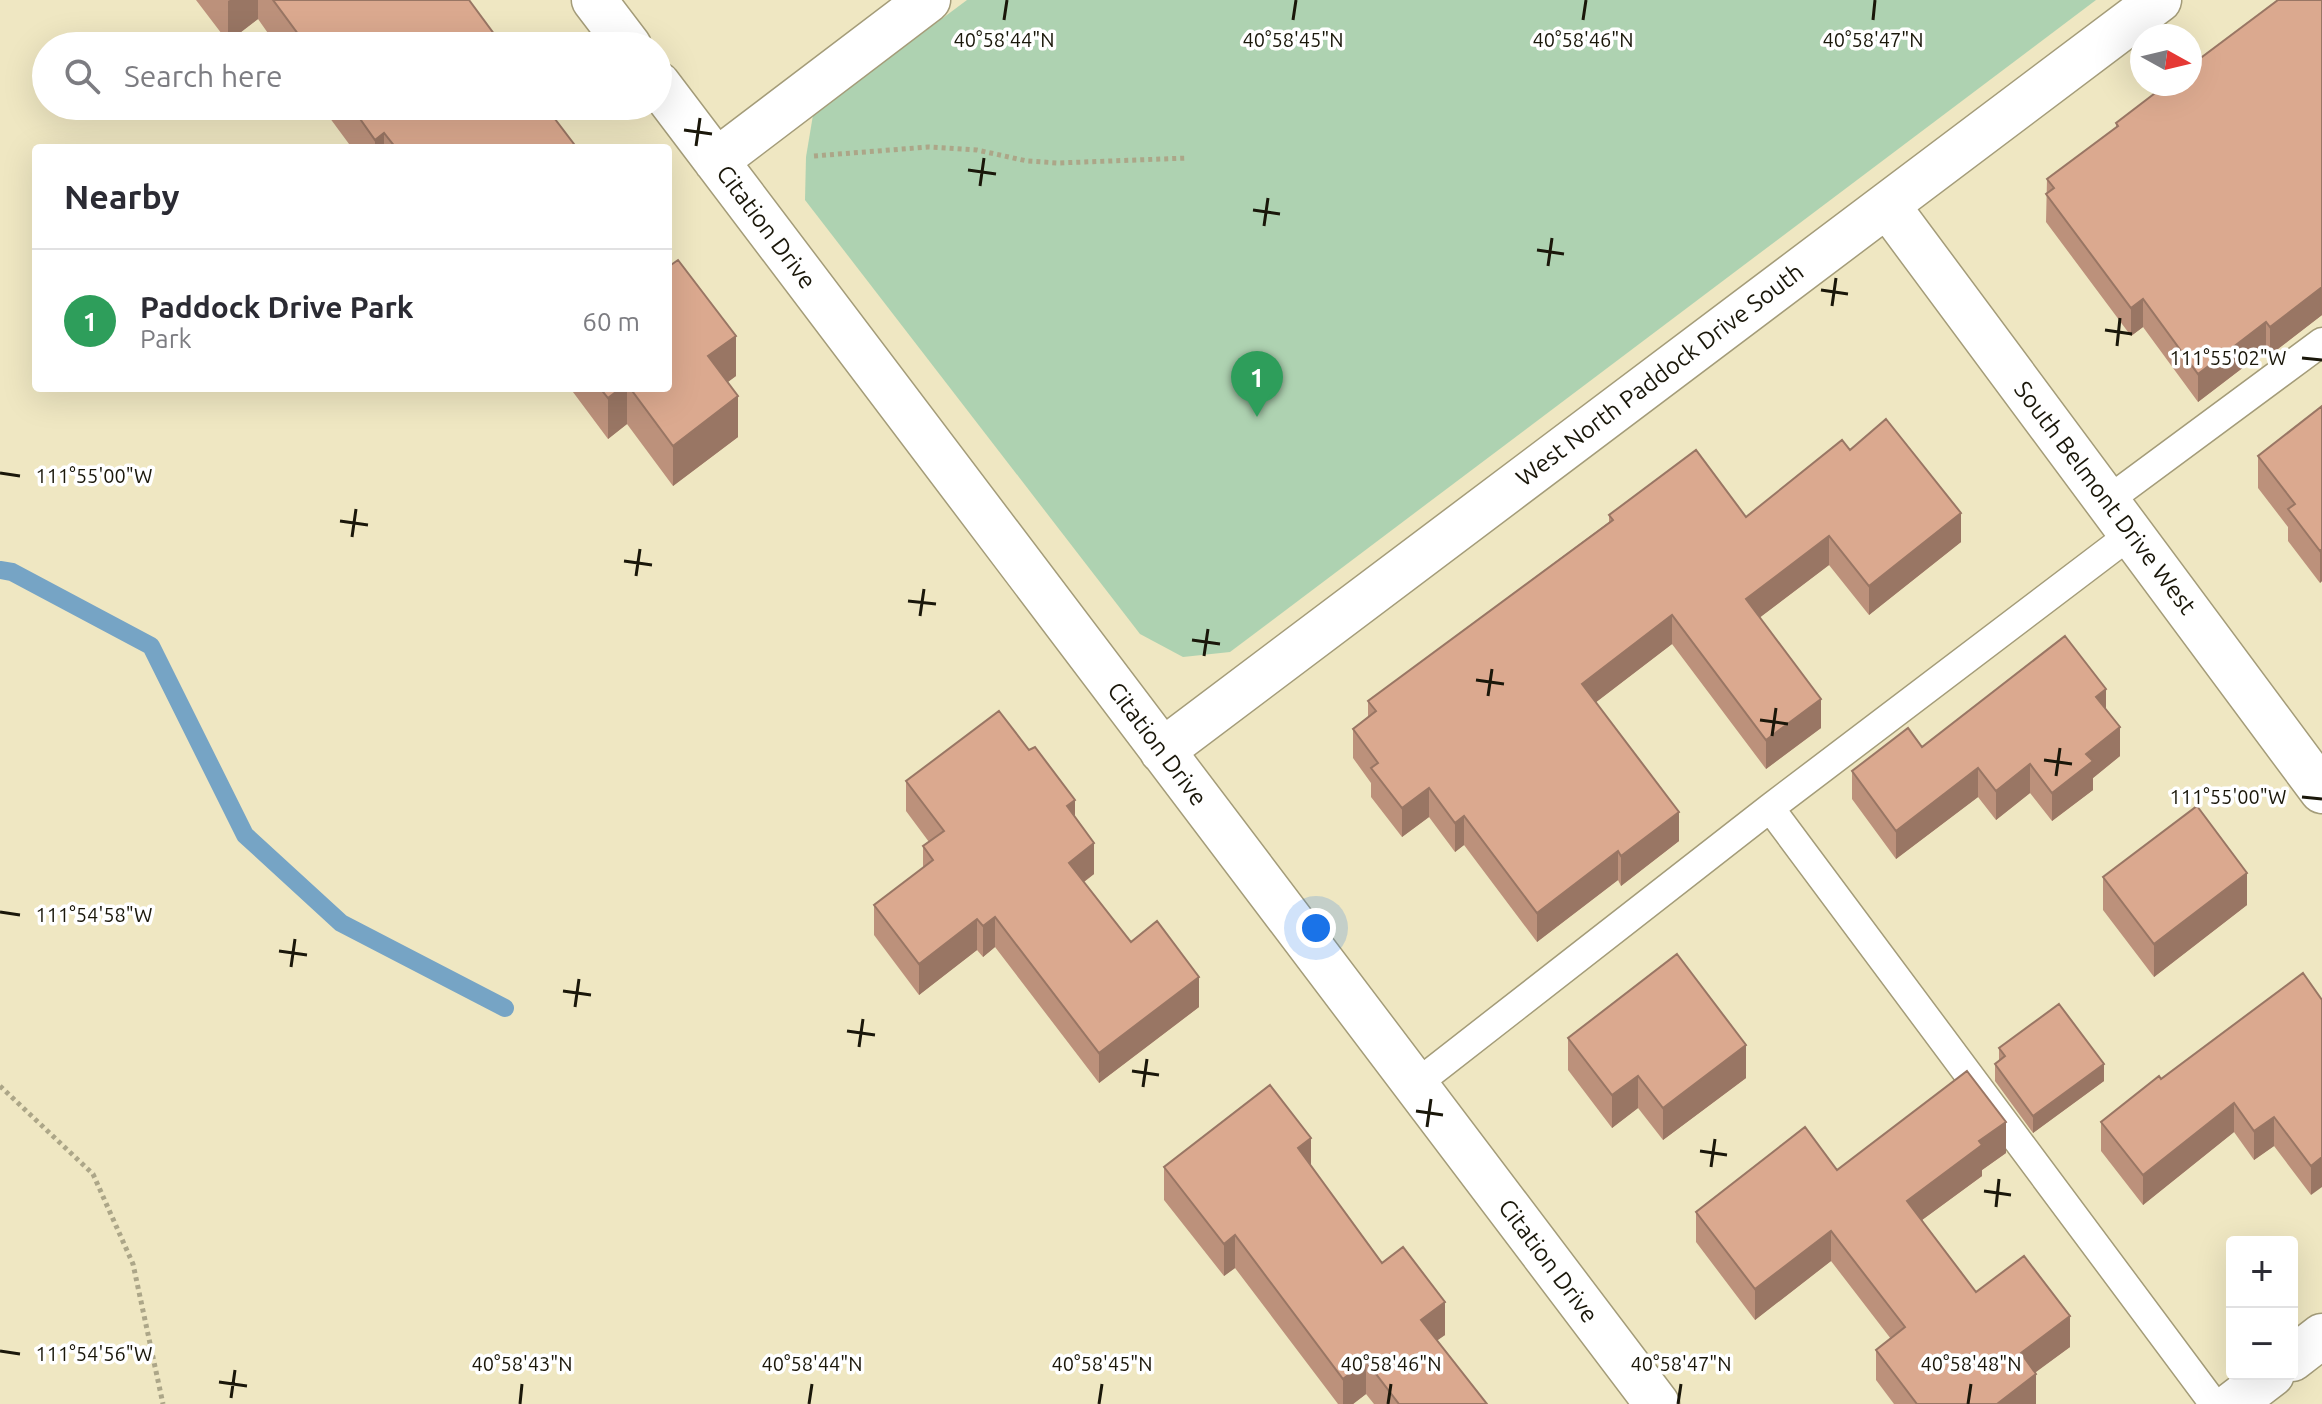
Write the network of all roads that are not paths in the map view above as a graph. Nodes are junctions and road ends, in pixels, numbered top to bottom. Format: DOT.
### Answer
graph roads {
  1 [pos="594,0"];
  2 [pos="928,0"];
  3 [pos="2159,0"];
  4 [pos="618,32"];
  5 [pos="672,103"];
  6 [pos="716,161"];
  7 [pos="1887,205"];
  8 [pos="2322,342"];
  9 [pos="2119,517"];
  10 [pos="1162,751"];
  11 [pos="2322,791"];
  12 [pos="1770,808"];
  13 [pos="1415,1085"];
  14 [pos="2322,1336"];
  15 [pos="2298,1354"];
  16 [pos="2264,1380"];
  17 [pos="1657,1404"];
  18 [pos="2214,1404"];
  19 [pos="2233,1404"];
  1 -- 4 [label="street"];
  2 -- 6 [label="street"];
  3 -- 7 [label="street, West North Paddock Drive South"];
  5 -- 6 [label="street, Citation Drive"];
  6 -- 10 [label="street, Citation Drive"];
  7 -- 9 [label="street, South Belmont Drive West"];
  7 -- 10 [label="street, West North Paddock Drive South"];
  8 -- 9 [label="lane"];
  9 -- 11 [label="street, South Belmont Drive West"];
  9 -- 12 [label="lane"];
  10 -- 13 [label="street, Citation Drive"];
  12 -- 13 [label="lane"];
  12 -- 18 [label="lane"];
  13 -- 17 [label="street, Citation Drive"];
  14 -- 15 [label="street"];
  16 -- 19 [label="street"];
}
